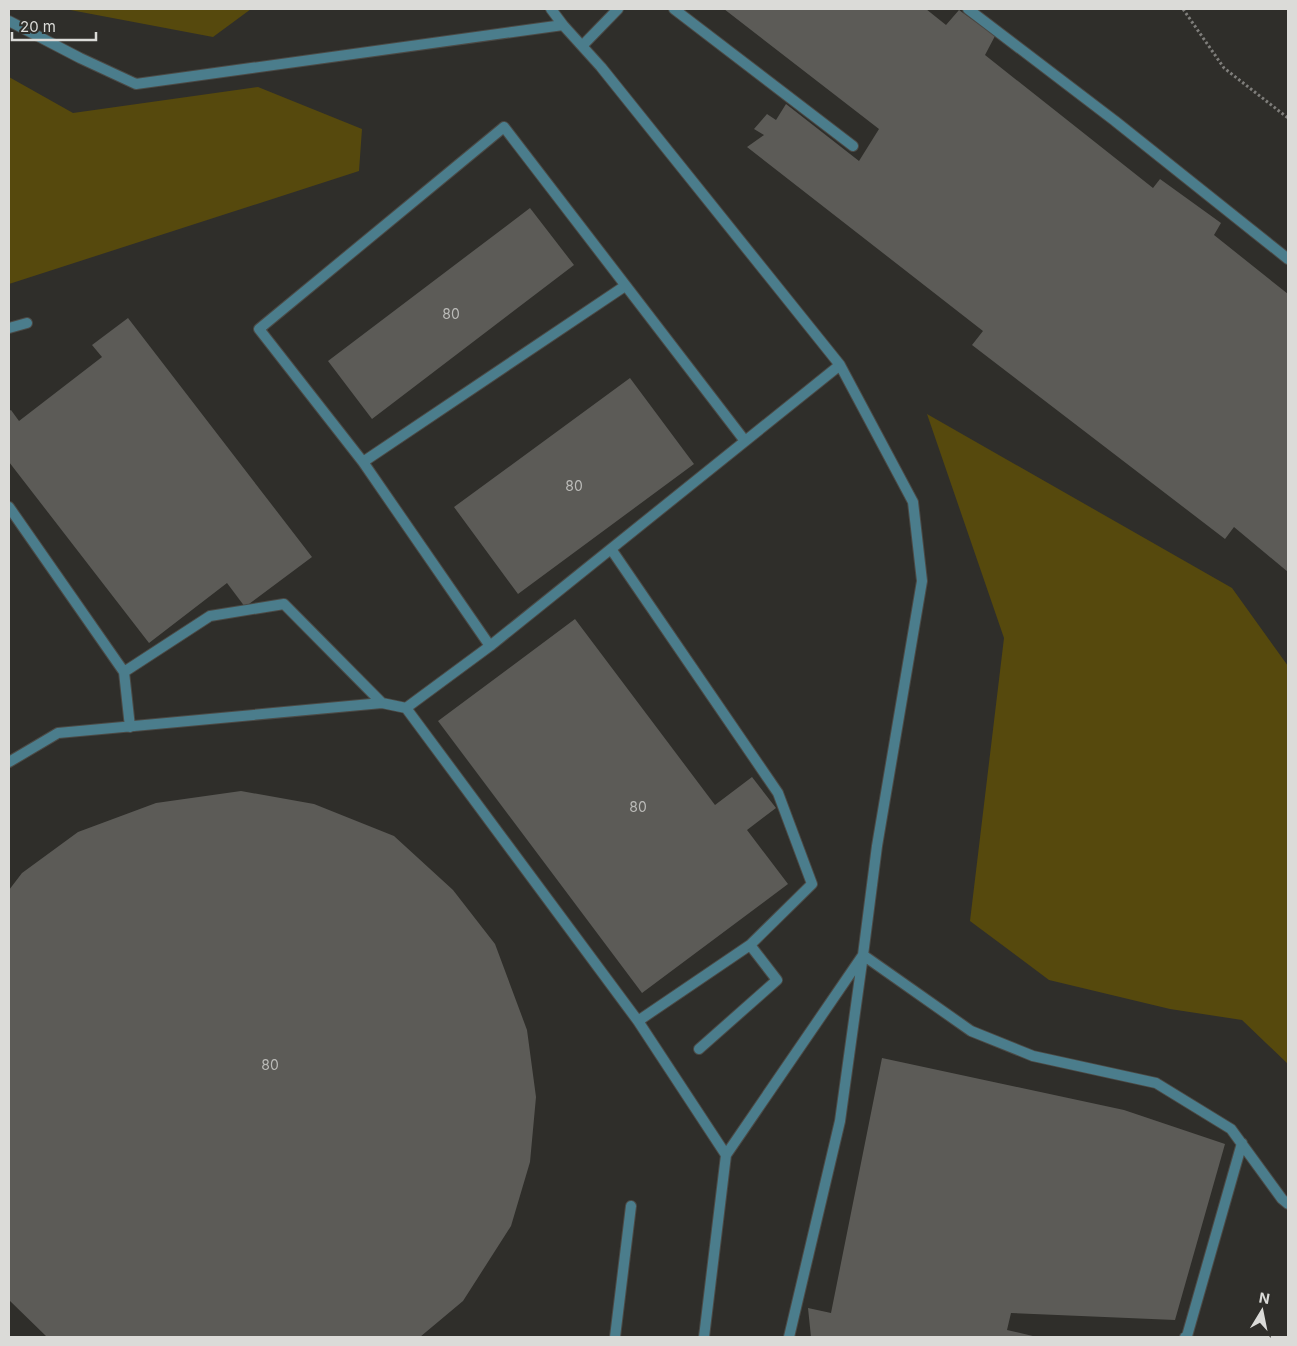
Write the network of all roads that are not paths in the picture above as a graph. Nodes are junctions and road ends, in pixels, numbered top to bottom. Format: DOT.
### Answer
graph roads {
  1 [pos="551,9"];
  2 [pos="618,9"];
  3 [pos="674,9"];
  4 [pos="968,9"];
  5 [pos="9,22"];
  6 [pos="563,25"];
  7 [pos="582,46"];
  8 [pos="853,146"];
  9 [pos="1288,258"];
  10 [pos="625,286"];
  11 [pos="28,323"];
  12 [pos="9,328"];
  13 [pos="840,365"];
  14 [pos="745,442"];
  15 [pos="363,462"];
  16 [pos="9,507"];
  17 [pos="611,549"];
  18 [pos="490,646"];
  19 [pos="124,672"];
  20 [pos="382,703"];
  21 [pos="406,708"];
  22 [pos="130,727"];
  23 [pos="9,762"];
  24 [pos="750,945"];
  25 [pos="863,955"];
  26 [pos="638,1021"];
  27 [pos="699,1049"];
  28 [pos="1242,1143"];
  29 [pos="726,1155"];
  30 [pos="1288,1204"];
  31 [pos="631,1206"];
  32 [pos="615,1337"];
  33 [pos="704,1337"];
  34 [pos="789,1337"];
  35 [pos="1186,1337"];
  1 -- 6 [label="lane"];
  2 -- 7 [label="lane"];
  3 -- 8 [label="lane"];
  4 -- 9 [label="lane"];
  5 -- 6 [label="lane"];
  6 -- 7 [label="lane"];
  7 -- 13 [label="lane"];
  10 -- 14 [label="lane"];
  10 -- 15 [label="lane"];
  10 -- 15 [label="lane"];
  11 -- 12 [label="lane"];
  13 -- 14 [label="lane"];
  13 -- 25 [label="lane"];
  14 -- 17 [label="lane"];
  15 -- 18 [label="lane"];
  16 -- 19 [label="lane"];
  17 -- 18 [label="lane"];
  17 -- 24 [label="lane"];
  18 -- 21 [label="lane"];
  19 -- 20 [label="lane"];
  19 -- 22 [label="lane"];
  20 -- 21 [label="lane"];
  20 -- 22 [label="lane"];
  21 -- 26 [label="lane"];
  22 -- 23 [label="lane"];
  24 -- 26 [label="lane"];
  24 -- 27 [label="lane"];
  25 -- 28 [label="lane"];
  25 -- 29 [label="lane"];
  25 -- 34 [label="lane"];
  26 -- 29 [label="lane"];
  28 -- 30 [label="lane"];
  28 -- 35 [label="lane"];
  29 -- 33 [label="lane"];
  31 -- 32 [label="lane"];
}
